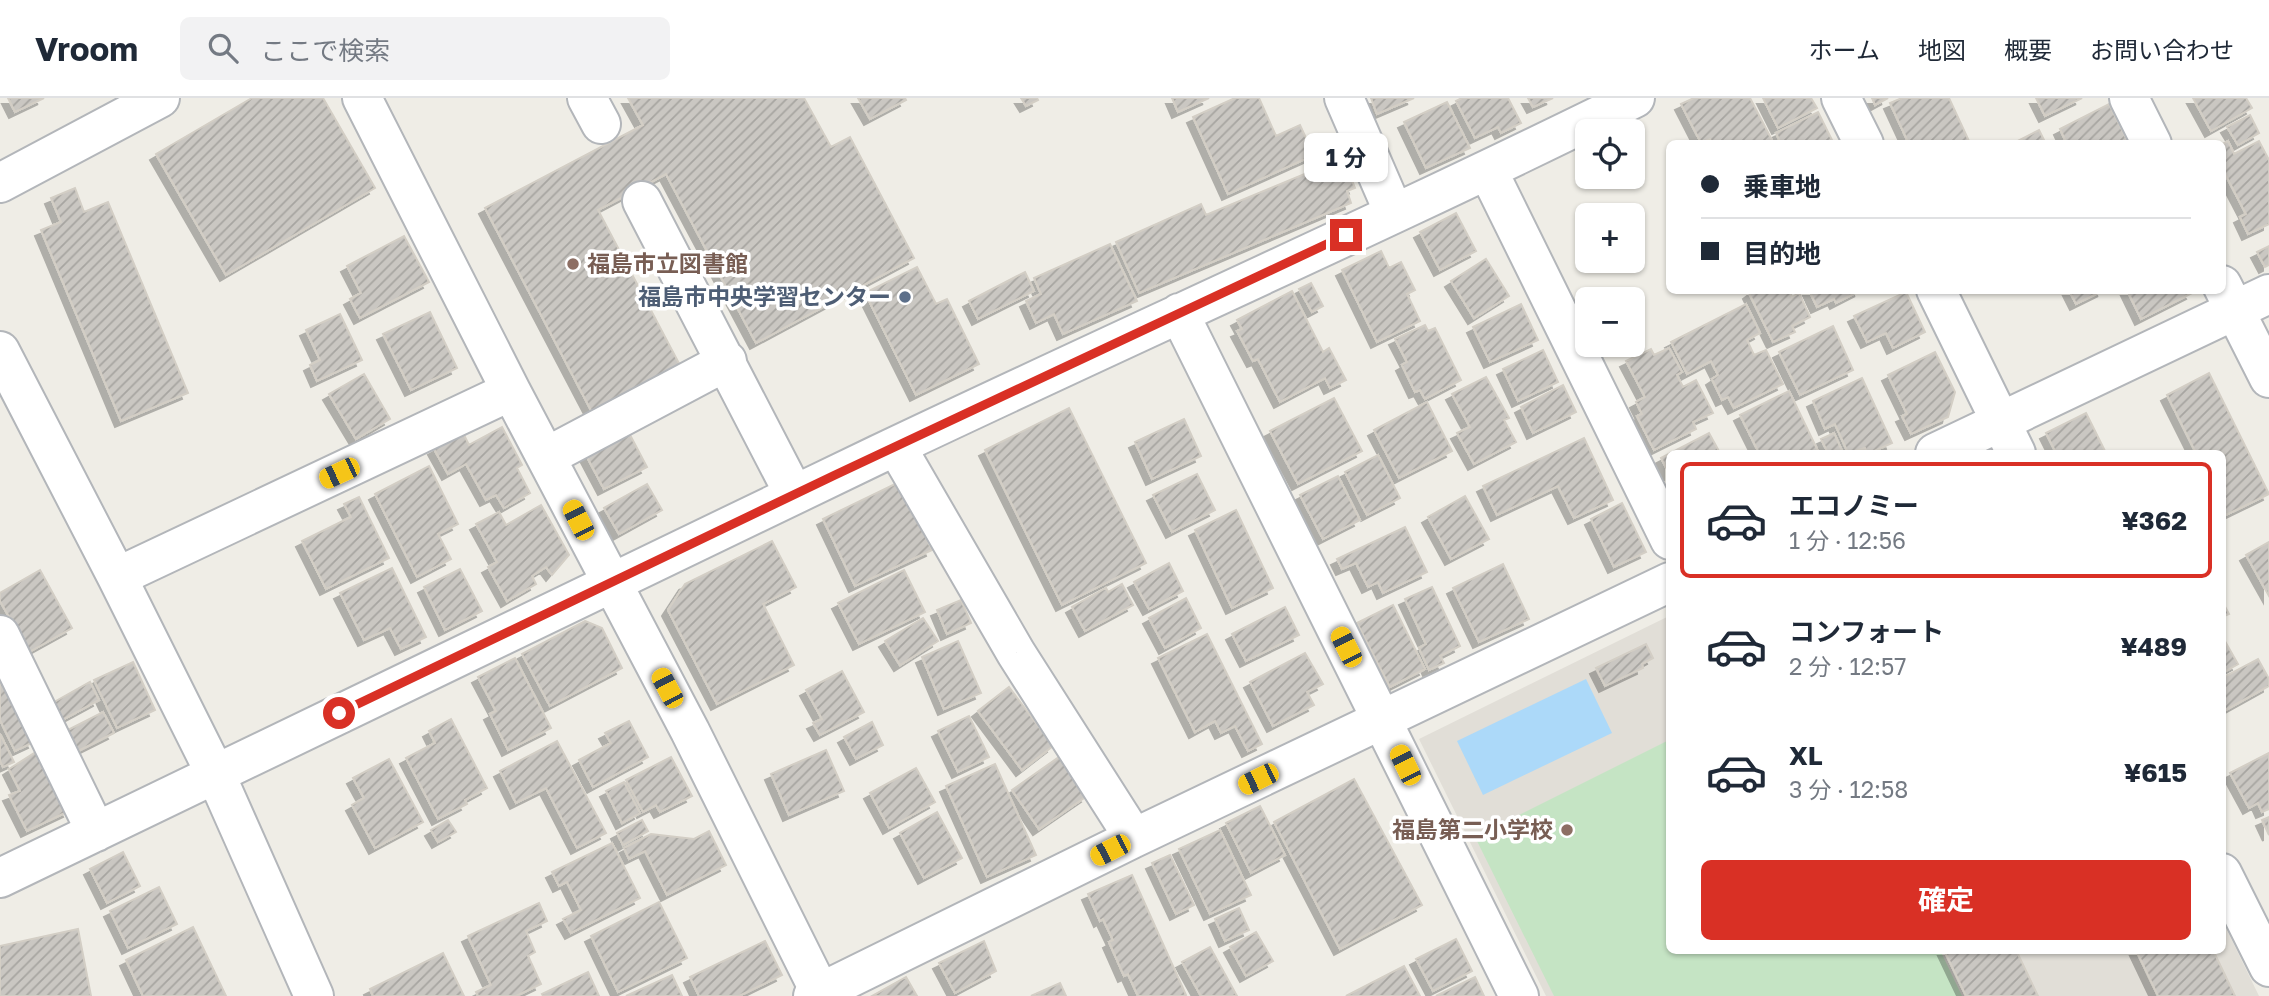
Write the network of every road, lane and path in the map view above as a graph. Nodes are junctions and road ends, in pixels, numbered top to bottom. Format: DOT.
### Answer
graph roads {
  1 [pos="160,98"];
  2 [pos="362,98"];
  3 [pos="1344,98"];
  4 [pos="1634,98"];
  5 [pos="1842,98"];
  6 [pos="2129,98"];
  7 [pos="1862,140"];
  8 [pos="2150,140"];
  9 [pos="1488,170"];
  10 [pos="0,183"];
  11 [pos="642,201"];
  12 [pos="1394,213"];
  13 [pos="1938,294"];
  14 [pos="2269,294"];
  15 [pos="2229,298"];
  16 [pos="1179,313"];
  17 [pos="0,351"];
  18 [pos="727,361"];
  19 [pos="2269,378"];
  20 [pos="511,391"];
  21 [pos="2008,438"];
  22 [pos="897,446"];
  23 [pos="1950,450"];
  24 [pos="546,457"];
  25 [pos="794,495"];
  26 [pos="1666,532"];
  27 [pos="117,578"];
  28 [pos="611,582"];
  29 [pos="1666,584"];
  30 [pos="0,635"];
  31 [pos="1382,719"];
  32 [pos="215,773"];
  33 [pos="96,832"];
  34 [pos="1134,838"];
  35 [pos="0,878"];
  36 [pos="2226,881"];
  37 [pos="2269,967"];
  38 [pos="819,995"];
  39 [pos="314,996"];
  40 [pos="1519,996"];
  1 -- 10 [label="street"];
  2 -- 20 [label="street"];
  3 -- 12 [label="street"];
  4 -- 9 [label="street"];
  5 -- 7 [label="street"];
  6 -- 8 [label="street"];
  9 -- 12 [label="street"];
  9 -- 26 [label="street"];
  11 -- 18 [label="street"];
  12 -- 16 [label="street"];
  13 -- 21 [label="street"];
  14 -- 15 [label="street"];
  15 -- 19 [label="street"];
  15 -- 21 [label="street"];
  16 -- 22 [label="street"];
  16 -- 31 [label="street"];
  17 -- 27 [label="street"];
  18 -- 24 [label="street"];
  18 -- 25 [label="street"];
  20 -- 24 [label="street"];
  20 -- 27 [label="street"];
  21 -- 23 [label="street"];
  22 -- 25 [label="street"];
  22 -- 34 [label="street"];
  24 -- 28 [label="street"];
  25 -- 28 [label="street"];
  27 -- 32 [label="street"];
  28 -- 32 [label="street"];
  28 -- 38 [label="street"];
  29 -- 31 [label="street"];
  30 -- 33 [label="street"];
  31 -- 34 [label="street"];
  31 -- 40 [label="street"];
  32 -- 33 [label="street"];
  32 -- 39 [label="street"];
  33 -- 35 [label="street"];
  34 -- 38 [label="street"];
  36 -- 37 [label="street"];
}
